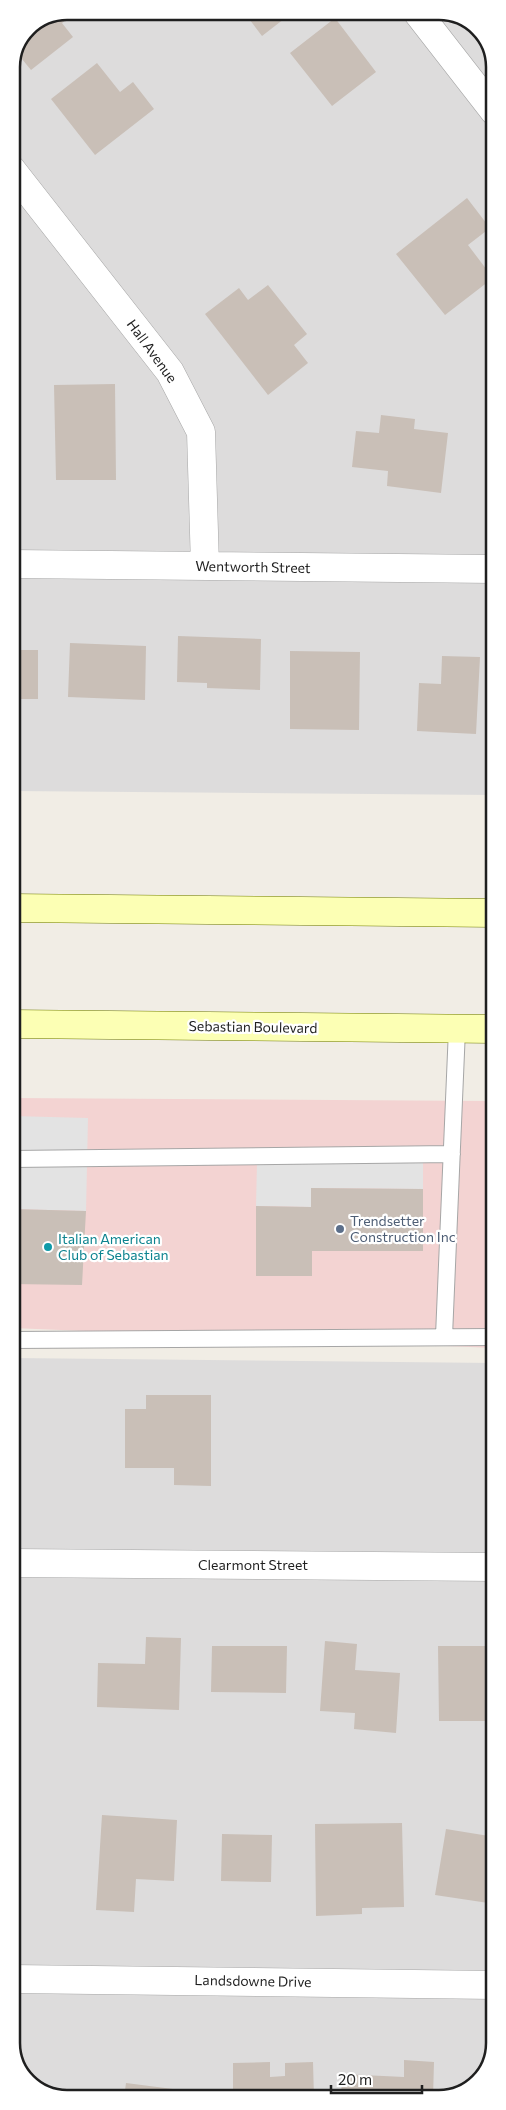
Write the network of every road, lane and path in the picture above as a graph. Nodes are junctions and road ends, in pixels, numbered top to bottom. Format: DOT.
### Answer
graph roads {
  1 [pos="423,20"];
  2 [pos="486,101"];
  3 [pos="20,180"];
  4 [pos="20,564"];
  5 [pos="206,566"];
  6 [pos="486,569"];
  7 [pos="20,908"];
  8 [pos="486,913"];
  9 [pos="20,1024"];
  10 [pos="457,1029"];
  11 [pos="486,1029"];
  12 [pos="452,1154"];
  13 [pos="20,1159"];
  14 [pos="444,1336"];
  15 [pos="486,1337"];
  16 [pos="20,1340"];
  17 [pos="20,1563"];
  18 [pos="486,1567"];
  19 [pos="20,1979"];
  20 [pos="486,1984"];
  1 -- 2 [label="street"];
  3 -- 5 [label="street, Hall Avenue"];
  4 -- 5 [label="street, Wentworth Street"];
  5 -- 6 [label="street, Wentworth Street"];
  7 -- 8 [label="main road"];
  9 -- 10 [label="main road, Sebastian Boulevard"];
  10 -- 11 [label="main road, Sebastian Boulevard"];
  10 -- 12 [label="lane"];
  12 -- 13 [label="lane"];
  12 -- 14 [label="lane"];
  14 -- 15 [label="lane"];
  14 -- 16 [label="lane"];
  17 -- 18 [label="street, Clearmont Street"];
  19 -- 20 [label="street, Landsdowne Drive"];
}
